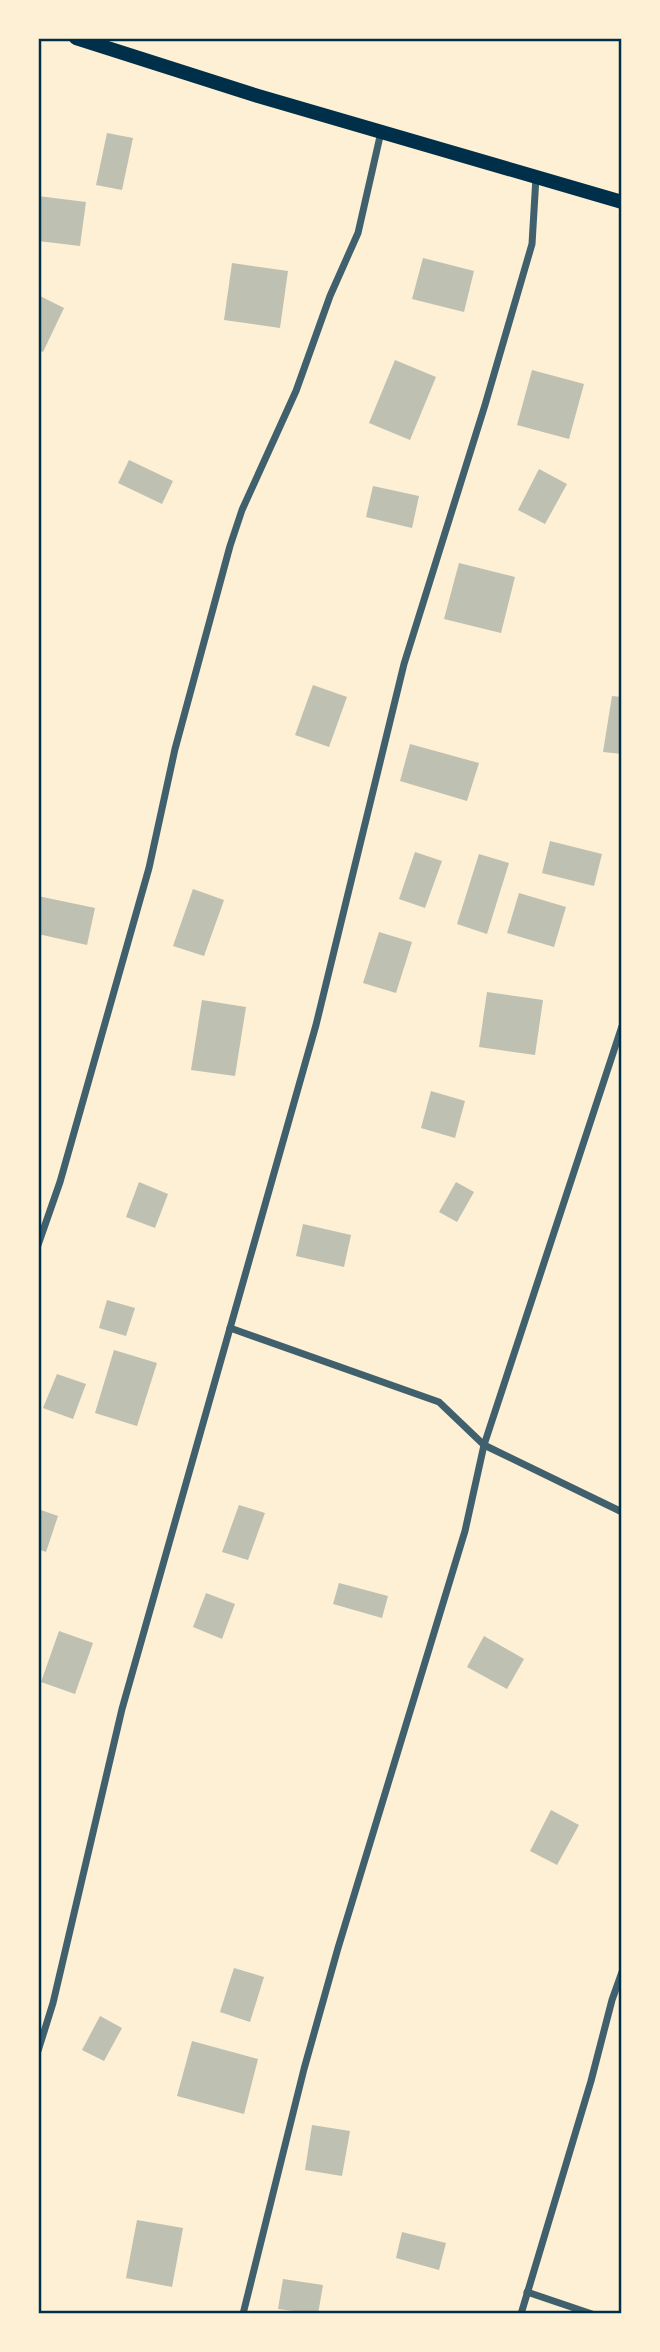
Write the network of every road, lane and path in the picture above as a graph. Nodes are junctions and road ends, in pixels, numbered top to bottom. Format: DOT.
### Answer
graph roads {
  1 [pos="76,38"];
  2 [pos="381,132"];
  3 [pos="536,177"];
  4 [pos="621,202"];
  5 [pos="621,1026"];
  6 [pos="38,1245"];
  7 [pos="230,1328"];
  8 [pos="484,1445"];
  9 [pos="621,1512"];
  10 [pos="621,1972"];
  11 [pos="38,2051"];
  12 [pos="527,2292"];
  13 [pos="243,2314"];
  14 [pos="521,2314"];
  15 [pos="592,2314"];
  1 -- 2 [label="main road"];
  2 -- 3 [label="main road"];
  2 -- 6 [label="street"];
  3 -- 4 [label="main road"];
  3 -- 7 [label="street"];
  5 -- 8 [label="street"];
  7 -- 8 [label="street"];
  7 -- 11 [label="street"];
  8 -- 9 [label="street"];
  8 -- 13 [label="street"];
  10 -- 12 [label="street"];
  12 -- 14 [label="street"];
  12 -- 15 [label="street"];
}
